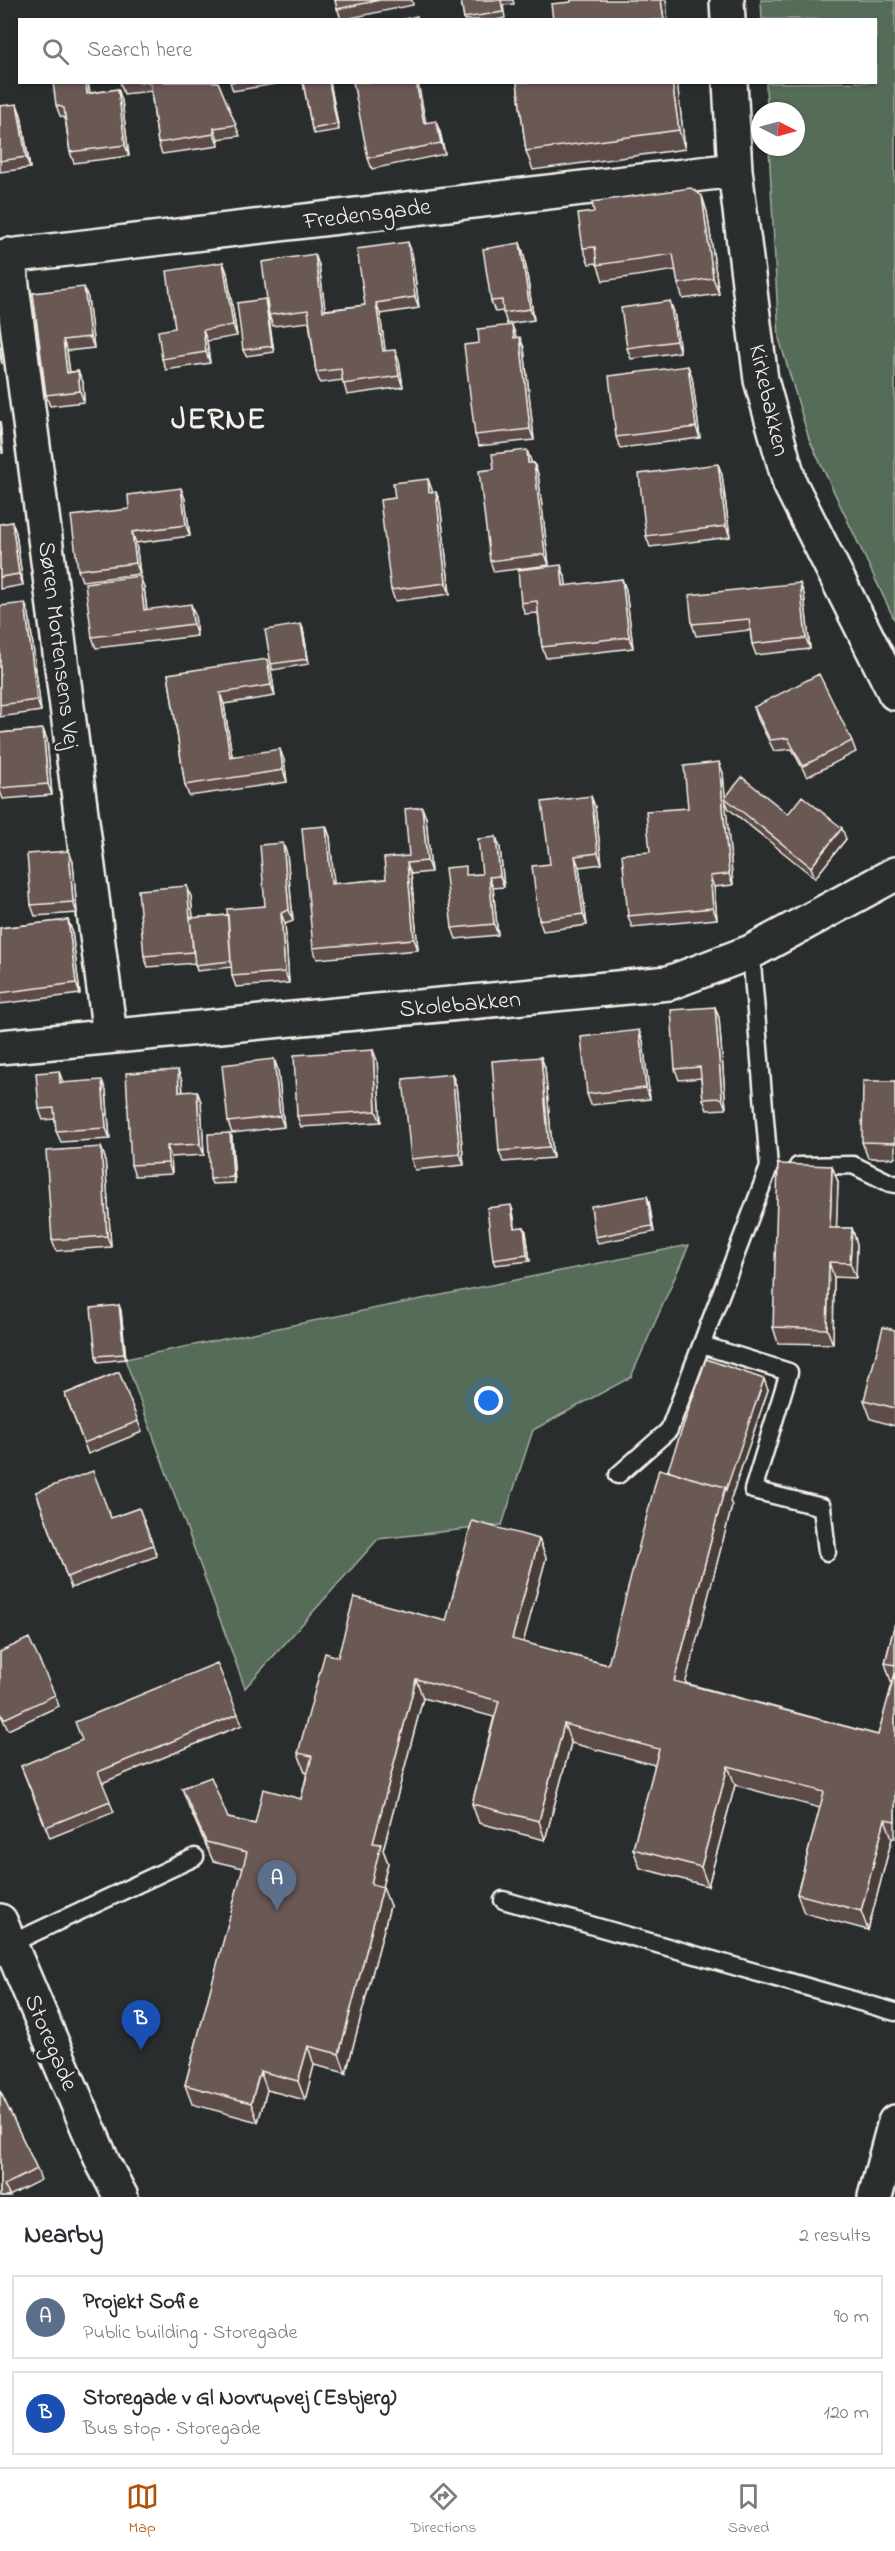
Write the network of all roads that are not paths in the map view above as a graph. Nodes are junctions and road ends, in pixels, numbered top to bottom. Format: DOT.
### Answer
graph roads {
  1 [pos="727,0"];
  2 [pos="728,18"];
  3 [pos="730,84"];
  4 [pos="735,170"];
  5 [pos="4,256"];
  6 [pos="895,693"];
  7 [pos="895,874"];
  8 [pos="751,952"];
  9 [pos="110,1035"];
  10 [pos="0,1047"];
  11 [pos="769,1167"];
  12 [pos="895,1184"];
  13 [pos="702,1345"];
  14 [pos="618,1474"];
  15 [pos="827,1552"];
  16 [pos="195,1857"];
  17 [pos="503,1900"];
  18 [pos="5,1933"];
  19 [pos="895,2012"];
  20 [pos="895,2122"];
  21 [pos="103,2163"];
  22 [pos="114,2197"];
  23 [pos="121,2197"];
  24 [pos="875,2197"];
  1 -- 2 [label="street"];
  3 -- 4 [label="street, Kirkebakken"];
  4 -- 5 [label="street, Fredensgade"];
  4 -- 6 [label="street, Kirkebakken"];
  5 -- 9 [label="street, Søren Mortensens Vej"];
  7 -- 8 [label="street, Skolebakken"];
  8 -- 9 [label="street, Skolebakken"];
  8 -- 11 [label="lane"];
  9 -- 10 [label="street, Skolebakken"];
  11 -- 12 [label="lane"];
  11 -- 13 [label="lane"];
  13 -- 14 [label="lane"];
  13 -- 15 [label="lane"];
  16 -- 18 [label="lane"];
  17 -- 19 [label="lane"];
  18 -- 21 [label="street, Storegade"];
  20 -- 24 [label="street"];
  21 -- 22 [label="street, Storegade"];
  21 -- 23 [label="street, Storegade"];
}
